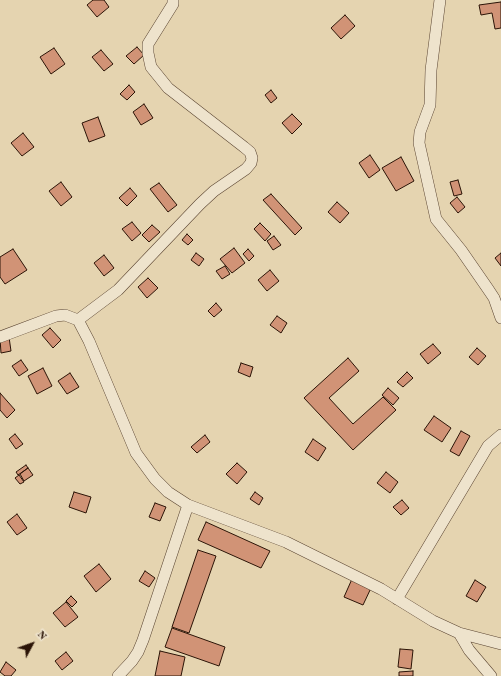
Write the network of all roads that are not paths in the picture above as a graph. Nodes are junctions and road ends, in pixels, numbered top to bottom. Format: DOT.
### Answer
graph roads {
  1 [pos="173,0"];
  2 [pos="440,0"];
  3 [pos="501,318"];
  4 [pos="78,320"];
  5 [pos="0,336"];
  6 [pos="501,435"];
  7 [pos="188,505"];
  8 [pos="397,599"];
  9 [pos="458,633"];
  10 [pos="501,644"];
  11 [pos="118,676"];
  12 [pos="491,676"];
  1 -- 4 [label="street"];
  2 -- 3 [label="street"];
  4 -- 5 [label="street"];
  4 -- 7 [label="street"];
  6 -- 8 [label="street"];
  7 -- 8 [label="street"];
  7 -- 11 [label="street"];
  8 -- 9 [label="street"];
  9 -- 10 [label="street"];
  9 -- 12 [label="street"];
}
